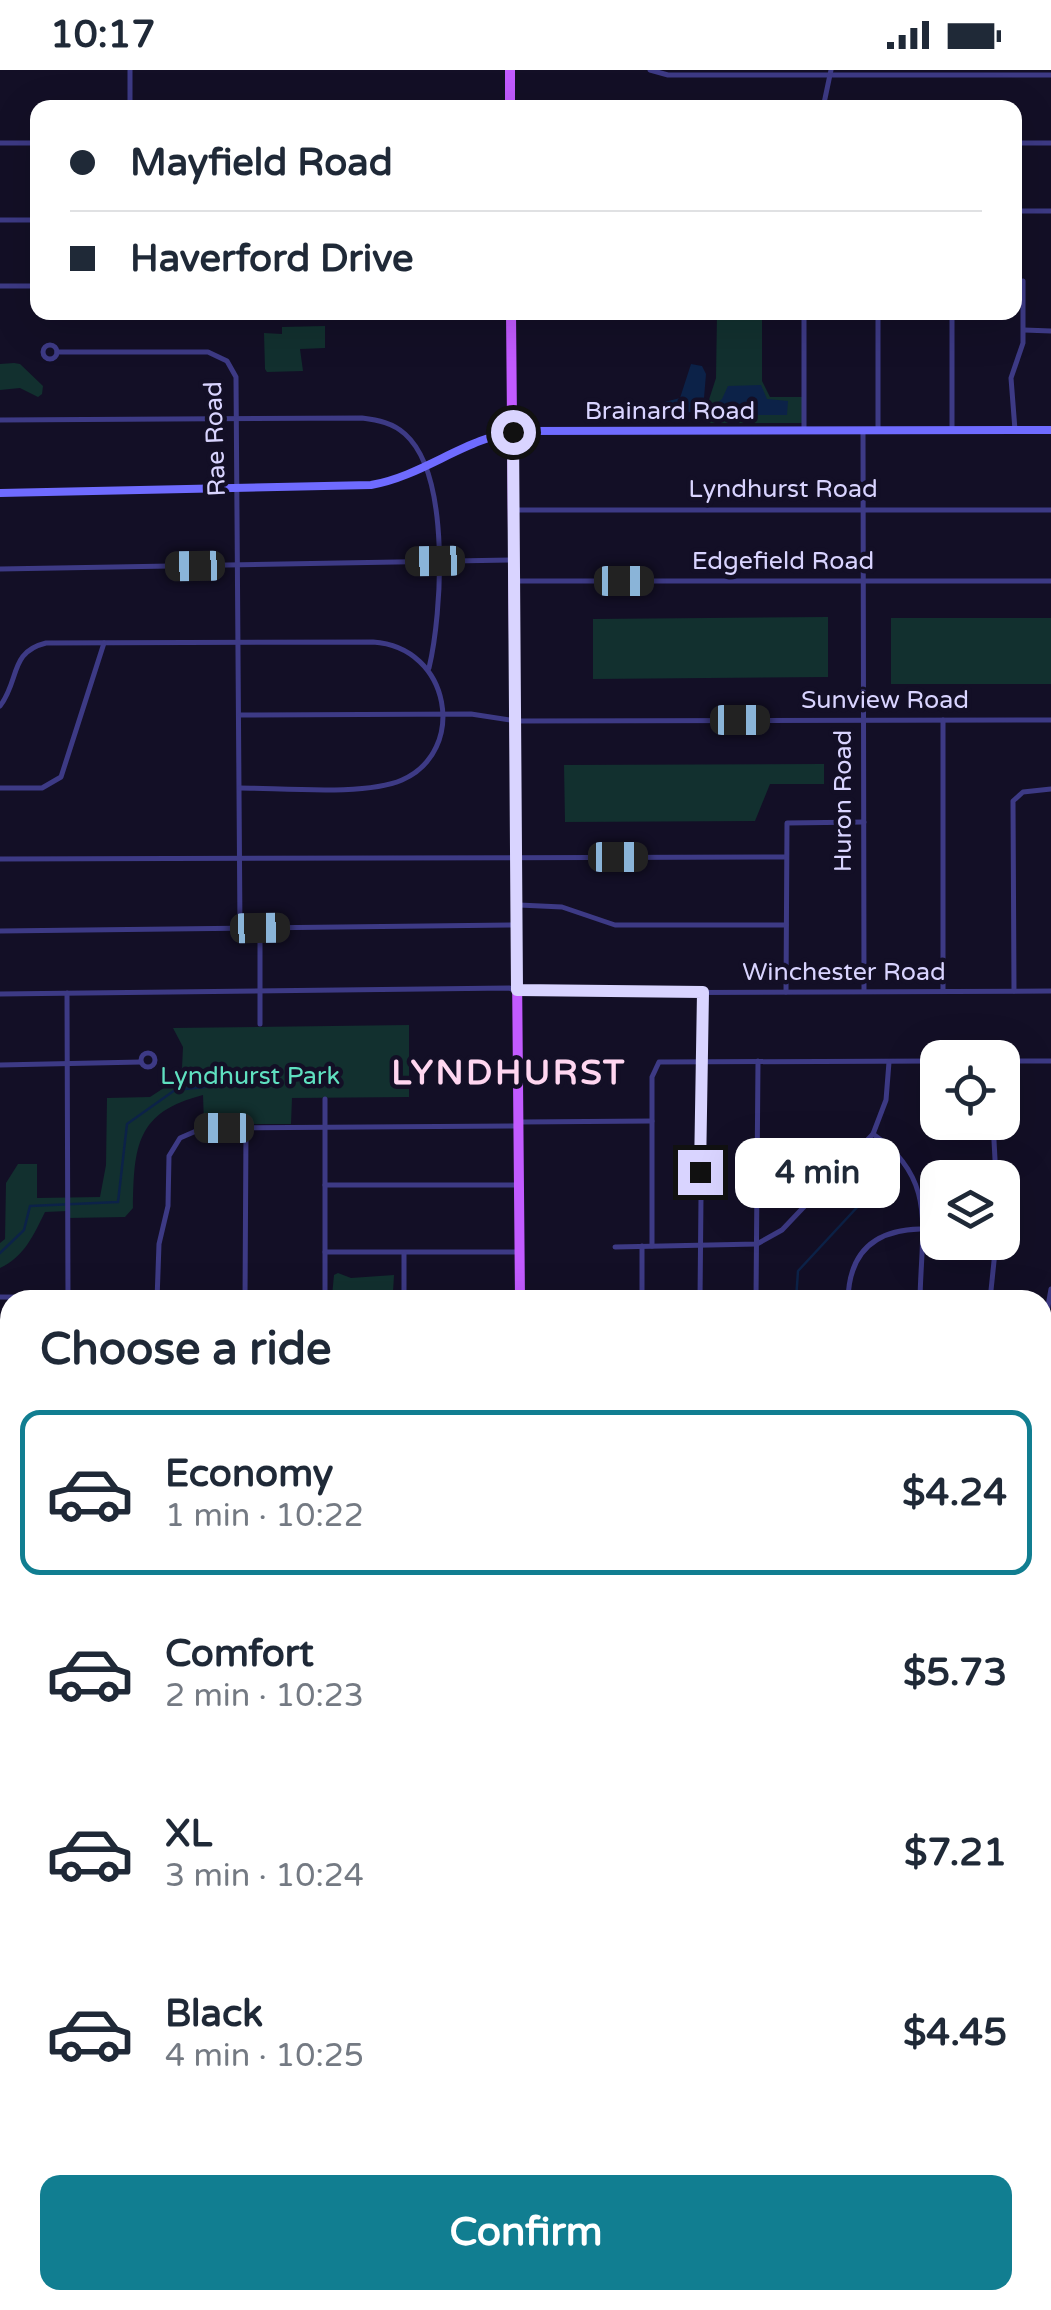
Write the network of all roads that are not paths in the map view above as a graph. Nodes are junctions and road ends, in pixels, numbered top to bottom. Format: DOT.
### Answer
graph roads {
  1 [pos="130,70"];
  2 [pos="510,70"];
  3 [pos="650,70"];
  4 [pos="830,72"];
  5 [pos="1051,75"];
  6 [pos="130,100"];
  7 [pos="510,100"];
  8 [pos="825,100"];
  9 [pos="0,143"];
  10 [pos="30,143"];
  11 [pos="1022,143"];
  12 [pos="1051,143"];
  13 [pos="1022,211"];
  14 [pos="1051,211"];
  15 [pos="0,220"];
  16 [pos="30,220"];
  17 [pos="1023,281"];
  18 [pos="0,286"];
  19 [pos="30,286"];
  20 [pos="512,320"];
  21 [pos="804,320"];
  22 [pos="878,320"];
  23 [pos="952,320"];
  24 [pos="1024,330"];
  25 [pos="1051,330"];
  26 [pos="57,352"];
  27 [pos="238,419"];
  28 [pos="0,420"];
  29 [pos="878,429"];
  30 [pos="952,429"];
  31 [pos="804,430"];
  32 [pos="863,430"];
  33 [pos="1015,430"];
  34 [pos="1051,430"];
  35 [pos="513,432"];
  36 [pos="427,468"];
  37 [pos="238,488"];
  38 [pos="0,493"];
  39 [pos="862,509"];
  40 [pos="514,510"];
  41 [pos="1051,510"];
  42 [pos="515,560"];
  43 [pos="439,561"];
  44 [pos="239,565"];
  45 [pos="0,569"];
  46 [pos="515,581"];
  47 [pos="862,581"];
  48 [pos="1051,581"];
  49 [pos="240,642"];
  50 [pos="104,643"];
  51 [pos="429,668"];
  52 [pos="0,706"];
  53 [pos="240,714"];
  54 [pos="442,714"];
  55 [pos="863,720"];
  56 [pos="943,720"];
  57 [pos="1051,720"];
  58 [pos="516,721"];
  59 [pos="0,788"];
  60 [pos="240,788"];
  61 [pos="1051,789"];
  62 [pos="864,822"];
  63 [pos="516,857"];
  64 [pos="786,857"];
  65 [pos="241,858"];
  66 [pos="0,859"];
  67 [pos="516,905"];
  68 [pos="516,925"];
  69 [pos="786,925"];
  70 [pos="240,928"];
  71 [pos="260,928"];
  72 [pos="0,931"];
  73 [pos="517,990"];
  74 [pos="260,991"];
  75 [pos="864,991"];
  76 [pos="944,991"];
  77 [pos="1014,991"];
  78 [pos="1051,991"];
  79 [pos="703,992"];
  80 [pos="786,992"];
  81 [pos="66,993"];
  82 [pos="0,994"];
  83 [pos="260,1024"];
  84 [pos="1020,1060"];
  85 [pos="1051,1060"];
  86 [pos="758,1061"];
  87 [pos="890,1061"];
  88 [pos="920,1061"];
  89 [pos="141,1062"];
  90 [pos="700,1062"];
  91 [pos="0,1065"];
  92 [pos="69,1065"];
  93 [pos="325,1099"];
  94 [pos="652,1121"];
  95 [pos="518,1124"];
  96 [pos="246,1128"];
  97 [pos="325,1128"];
  98 [pos="873,1134"];
  99 [pos="519,1185"];
  100 [pos="325,1186"];
  101 [pos="920,1219"];
  102 [pos="920,1229"];
  103 [pos="757,1244"];
  104 [pos="642,1246"];
  105 [pos="652,1246"];
  106 [pos="700,1246"];
  107 [pos="615,1247"];
  108 [pos="325,1252"];
  109 [pos="404,1252"];
  110 [pos="519,1252"];
  111 [pos="921,1260"];
  112 [pos="994,1260"];
  113 [pos="68,1290"];
  114 [pos="157,1290"];
  115 [pos="245,1290"];
  116 [pos="325,1290"];
  117 [pos="404,1290"];
  118 [pos="520,1290"];
  119 [pos="642,1290"];
  120 [pos="700,1290"];
  121 [pos="756,1290"];
  122 [pos="848,1290"];
  123 [pos="920,1290"];
  124 [pos="991,1290"];
  1 -- 6 [label="street"];
  2 -- 7 [label="main road"];
  3 -- 4 [label="street"];
  4 -- 5 [label="street"];
  4 -- 8 [label="street"];
  9 -- 10 [label="street"];
  11 -- 12 [label="street"];
  13 -- 14 [label="street"];
  15 -- 16 [label="street"];
  17 -- 24 [label="street"];
  18 -- 19 [label="street"];
  20 -- 35 [label="main road"];
  21 -- 31 [label="street"];
  22 -- 29 [label="street"];
  23 -- 30 [label="street"];
  24 -- 25 [label="street"];
  24 -- 33 [label="street"];
  26 -- 27 [label="street, Rae Road"];
  27 -- 28 [label="street"];
  27 -- 36 [label="street"];
  27 -- 37 [label="street, Rae Road"];
  29 -- 30 [label="main road, Brainard Road"];
  29 -- 32 [label="main road, Brainard Road"];
  30 -- 33 [label="main road, Brainard Road"];
  31 -- 32 [label="main road, Brainard Road"];
  31 -- 35 [label="main road, Brainard Road"];
  32 -- 39 [label="street, Huron Road"];
  33 -- 34 [label="main road, Brainard Road"];
  35 -- 36 [label="main road, Brainard Road"];
  35 -- 40 [label="main road"];
  36 -- 37 [label="main road, Brainard Road"];
  36 -- 43 [label="street"];
  37 -- 38 [label="main road, Brainard Road"];
  37 -- 44 [label="street, Rae Road"];
  39 -- 40 [label="street, Lyndhurst Road"];
  39 -- 41 [label="street, Lyndhurst Road"];
  39 -- 47 [label="street, Huron Road"];
  40 -- 42 [label="main road"];
  42 -- 43 [label="street"];
  42 -- 46 [label="main road"];
  43 -- 44 [label="street"];
  43 -- 51 [label="street"];
  44 -- 45 [label="street"];
  44 -- 49 [label="street, Rae Road"];
  46 -- 47 [label="street, Edgefield Road"];
  46 -- 58 [label="main road"];
  47 -- 48 [label="street, Edgefield Road"];
  47 -- 55 [label="street, Huron Road"];
  49 -- 50 [label="street"];
  49 -- 51 [label="street"];
  49 -- 53 [label="street, Rae Road"];
  50 -- 52 [label="street"];
  50 -- 59 [label="street"];
  51 -- 54 [label="street"];
  53 -- 54 [label="street, Sunview Road"];
  53 -- 60 [label="street, Rae Road"];
  54 -- 58 [label="street, Sunview Road"];
  54 -- 60 [label="street"];
  55 -- 56 [label="street, Sunview Road"];
  55 -- 58 [label="street, Sunview Road"];
  55 -- 62 [label="street, Huron Road"];
  56 -- 57 [label="street, Sunview Road"];
  56 -- 76 [label="street"];
  58 -- 63 [label="main road"];
  60 -- 65 [label="street, Rae Road"];
  61 -- 77 [label="street"];
  62 -- 64 [label="street"];
  62 -- 75 [label="street, Huron Road"];
  63 -- 64 [label="street"];
  63 -- 65 [label="street"];
  63 -- 67 [label="main road"];
  64 -- 69 [label="street"];
  65 -- 66 [label="street"];
  65 -- 70 [label="street, Rae Road"];
  67 -- 68 [label="main road"];
  67 -- 69 [label="street"];
  68 -- 71 [label="street"];
  68 -- 73 [label="main road"];
  69 -- 80 [label="street"];
  70 -- 71 [label="street"];
  70 -- 72 [label="street"];
  71 -- 74 [label="street"];
  73 -- 74 [label="street, Winchester Road"];
  73 -- 79 [label="street, Winchester Road"];
  73 -- 95 [label="main road"];
  74 -- 81 [label="street, Winchester Road"];
  74 -- 83 [label="street"];
  75 -- 76 [label="street, Winchester Road"];
  75 -- 80 [label="street, Winchester Road"];
  76 -- 77 [label="street, Winchester Road"];
  77 -- 78 [label="street, Winchester Road"];
  79 -- 80 [label="street, Winchester Road"];
  79 -- 90 [label="street"];
  81 -- 82 [label="street, Winchester Road"];
  81 -- 92 [label="street"];
  84 -- 85 [label="street"];
  86 -- 87 [label="street"];
  86 -- 90 [label="street"];
  86 -- 103 [label="street"];
  87 -- 88 [label="street"];
  87 -- 98 [label="street"];
  89 -- 92 [label="street"];
  90 -- 94 [label="street"];
  90 -- 106 [label="street"];
  91 -- 92 [label="street"];
  92 -- 113 [label="street"];
  93 -- 97 [label="street"];
  94 -- 95 [label="street"];
  94 -- 105 [label="street"];
  95 -- 97 [label="street"];
  95 -- 99 [label="main road"];
  96 -- 97 [label="street"];
  96 -- 114 [label="street"];
  96 -- 115 [label="street"];
  97 -- 100 [label="street"];
  98 -- 101 [label="street"];
  98 -- 103 [label="street"];
  99 -- 100 [label="street"];
  99 -- 110 [label="main road"];
  100 -- 108 [label="street"];
  102 -- 122 [label="street"];
  103 -- 106 [label="street"];
  103 -- 121 [label="street"];
  104 -- 105 [label="street"];
  104 -- 107 [label="street"];
  104 -- 119 [label="street"];
  105 -- 106 [label="street"];
  106 -- 120 [label="street"];
  108 -- 109 [label="street"];
  108 -- 116 [label="street"];
  109 -- 110 [label="street"];
  109 -- 117 [label="street"];
  110 -- 118 [label="main road"];
  111 -- 123 [label="street"];
  112 -- 124 [label="street"];
}
